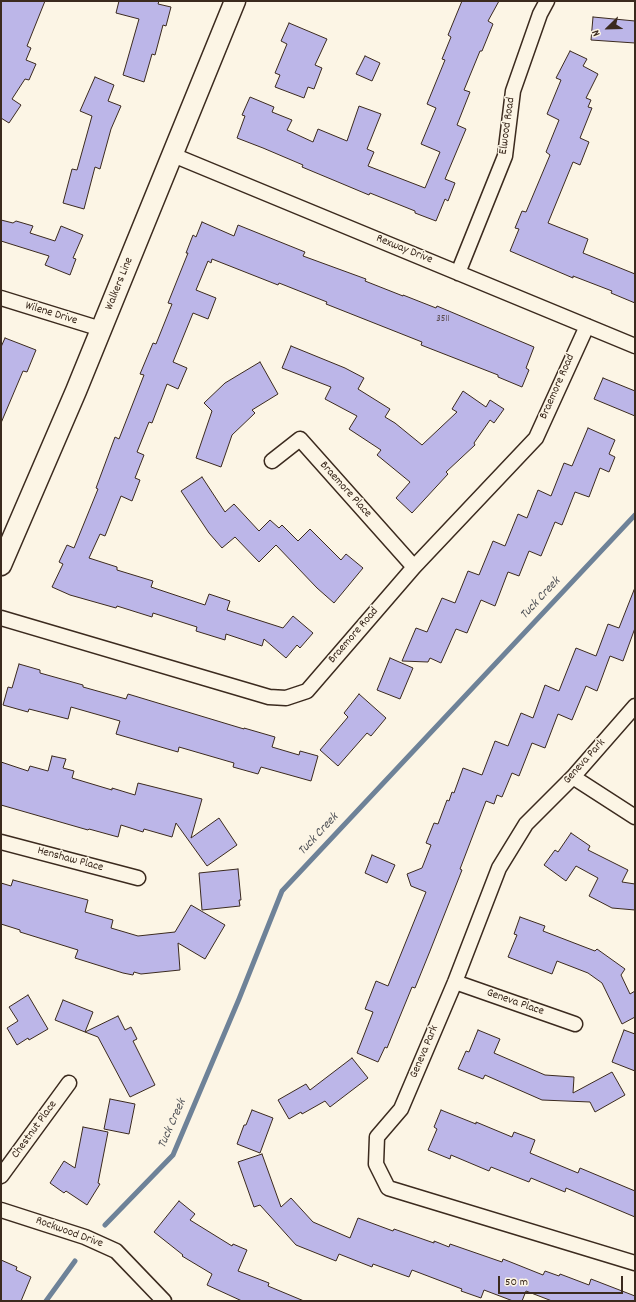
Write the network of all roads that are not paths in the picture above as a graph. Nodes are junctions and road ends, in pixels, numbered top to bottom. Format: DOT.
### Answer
graph roads {
  1 [pos="235,1"];
  2 [pos="547,1"];
  3 [pos="173,155"];
  4 [pos="458,273"];
  5 [pos="1,298"];
  6 [pos="587,326"];
  7 [pos="101,329"];
  8 [pos="635,346"];
  9 [pos="272,461"];
  10 [pos="1,565"];
  11 [pos="414,567"];
  12 [pos="1,618"];
  13 [pos="635,706"];
  14 [pos="573,777"];
  15 [pos="635,817"];
  16 [pos="1,842"];
  17 [pos="138,878"];
  18 [pos="455,982"];
  19 [pos="575,1024"];
  20 [pos="69,1083"];
  21 [pos="1,1176"];
  22 [pos="1,1210"];
  23 [pos="635,1264"];
  24 [pos="164,1301"];
  1 -- 3 [label="main road, Walkers Line"];
  2 -- 4 [label="street, Elwood Road"];
  3 -- 4 [label="street, Rexway Drive"];
  3 -- 7 [label="main road, Walkers Line"];
  4 -- 6 [label="street, Rexway Drive"];
  5 -- 7 [label="street, Wilene Drive"];
  6 -- 8 [label="street, Rexway Drive"];
  6 -- 11 [label="street, Braemore Road"];
  7 -- 10 [label="main road, Walkers Line"];
  9 -- 11 [label="street, Braemore Place"];
  11 -- 12 [label="street, Braemore Road"];
  13 -- 14 [label="street, Geneva Park"];
  14 -- 15 [label="street"];
  14 -- 18 [label="street, Geneva Park"];
  16 -- 17 [label="street, Henshaw Place"];
  18 -- 19 [label="street, Geneva Place"];
  18 -- 23 [label="street, Geneva Park"];
  20 -- 21 [label="street, Chestnut Place"];
  22 -- 24 [label="street, Rockwood Drive"];
}
